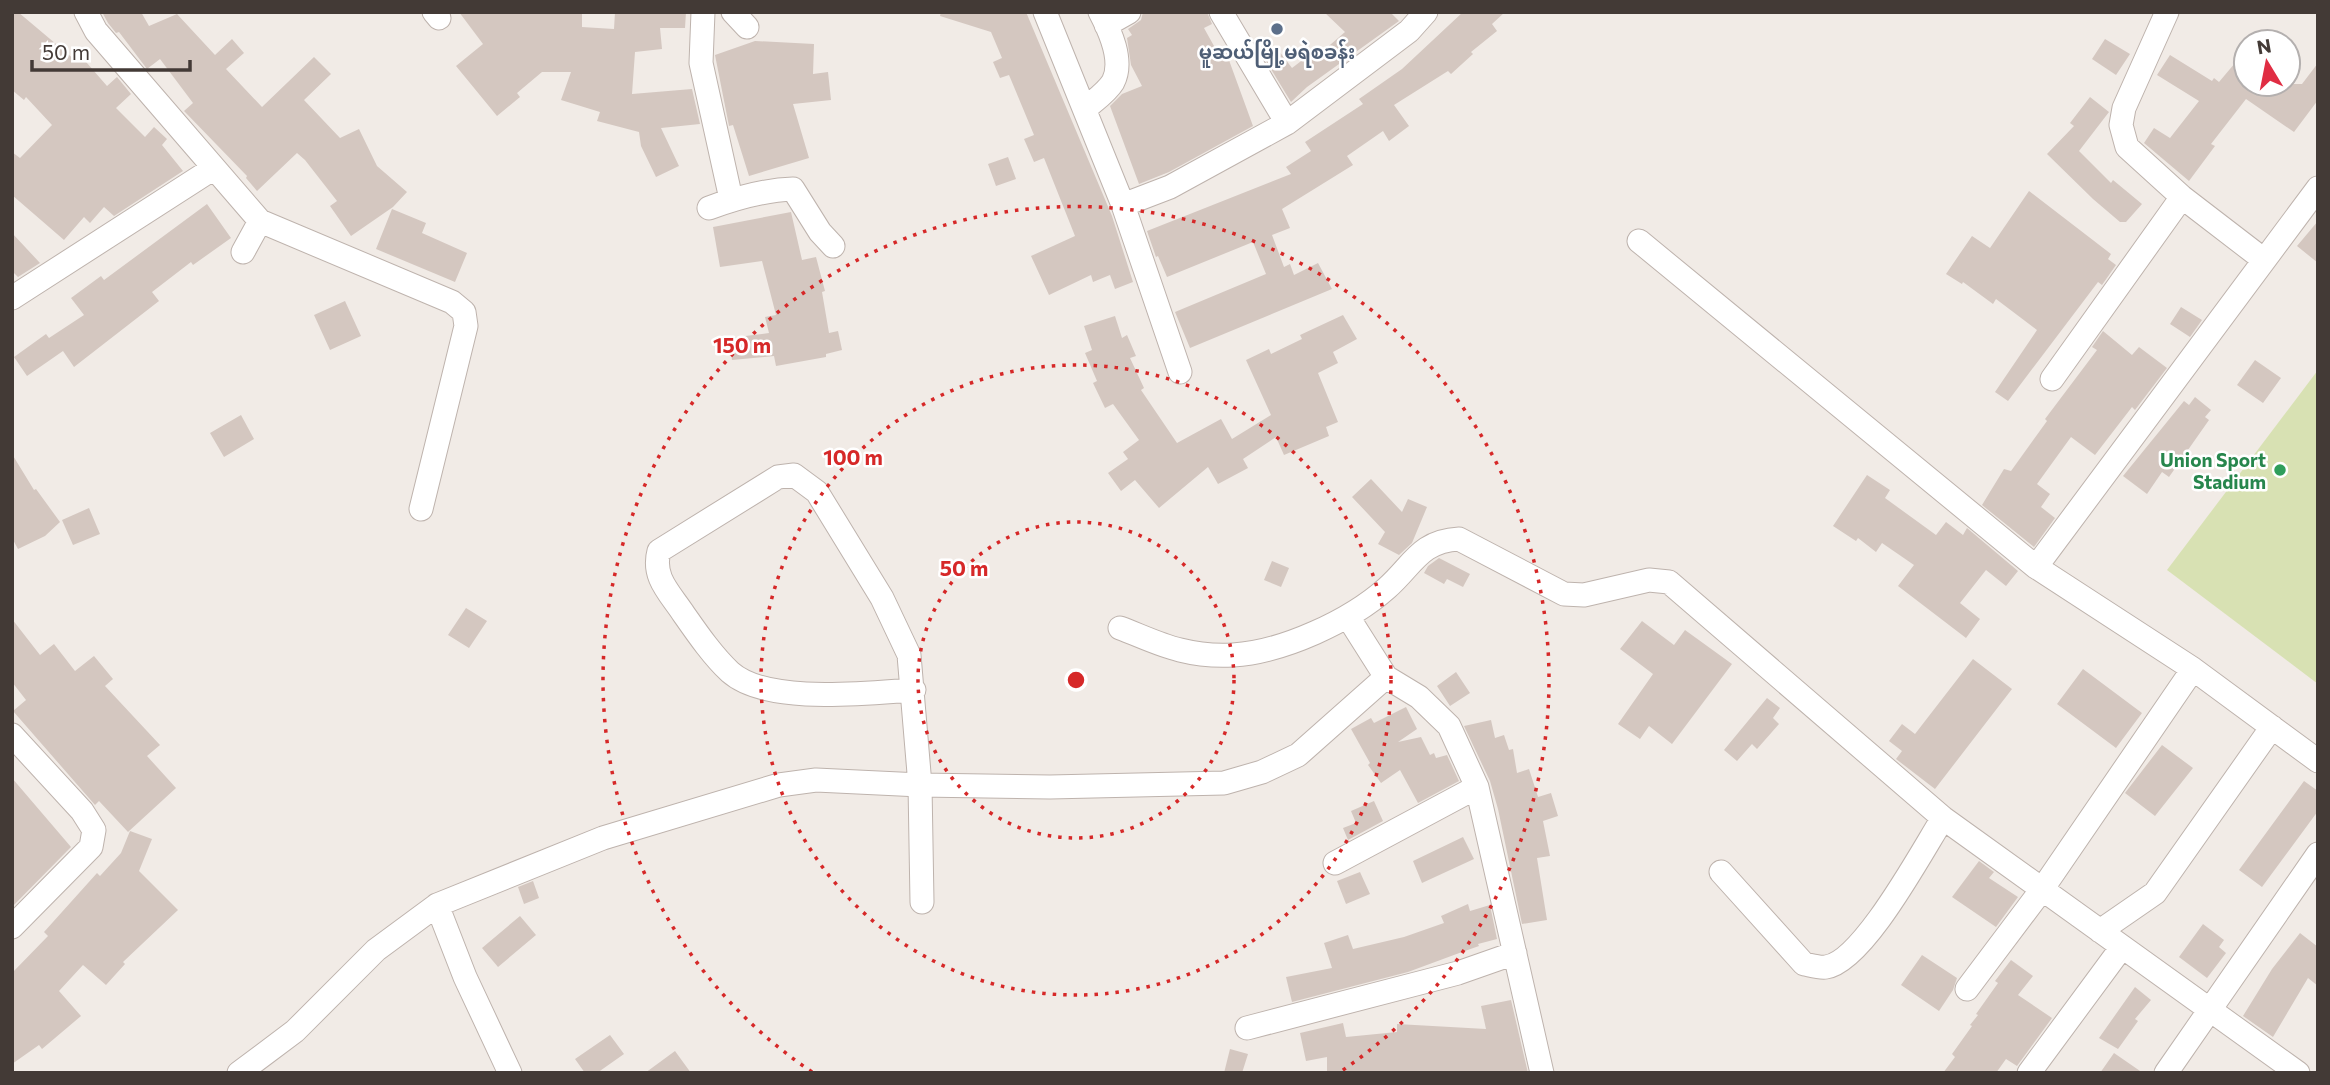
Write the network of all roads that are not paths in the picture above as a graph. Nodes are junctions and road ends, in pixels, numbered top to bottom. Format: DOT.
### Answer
graph roads {
  1 [pos="86,12"];
  2 [pos="703,12"];
  3 [pos="1045,12"];
  4 [pos="1129,12"];
  5 [pos="1221,12"];
  6 [pos="1426,12"];
  7 [pos="2166,12"];
  8 [pos="1103,19"];
  9 [pos="1085,109"];
  10 [pos="1287,123"];
  11 [pos="214,168"];
  12 [pos="2318,188"];
  13 [pos="2182,197"];
  14 [pos="731,200"];
  15 [pos="1123,205"];
  16 [pos="709,208"];
  17 [pos="260,221"];
  18 [pos="1639,241"];
  19 [pos="833,246"];
  20 [pos="243,252"];
  21 [pos="2264,260"];
  22 [pos="12,298"];
  23 [pos="1180,372"];
  24 [pos="2052,379"];
  25 [pos="421,509"];
  26 [pos="2036,567"];
  27 [pos="1348,617"];
  28 [pos="1119,628"];
  29 [pos="2193,669"];
  30 [pos="1387,677"];
  31 [pos="914,690"];
  32 [pos="2272,727"];
  33 [pos="12,735"];
  34 [pos="2318,761"];
  35 [pos="920,785"];
  36 [pos="1476,786"];
  37 [pos="1943,818"];
  38 [pos="2318,854"];
  39 [pos="1335,863"];
  40 [pos="1721,872"];
  41 [pos="2043,888"];
  42 [pos="922,902"];
  43 [pos="437,905"];
  44 [pos="12,927"];
  45 [pos="2099,931"];
  46 [pos="2122,947"];
  47 [pos="1515,953"];
  48 [pos="1968,989"];
  49 [pos="2209,1011"];
  50 [pos="1247,1028"];
  51 [pos="239,1073"];
  52 [pos="510,1073"];
  53 [pos="1542,1073"];
  54 [pos="2029,1073"];
  55 [pos="2166,1073"];
  56 [pos="2298,1073"];
  1 -- 11 [label="street"];
  2 -- 14 [label="street"];
  3 -- 9 [label="street"];
  4 -- 8 [label="street"];
  5 -- 10 [label="street"];
  6 -- 10 [label="street"];
  7 -- 13 [label="street"];
  8 -- 9 [label="street"];
  9 -- 15 [label="street"];
  10 -- 15 [label="street"];
  11 -- 17 [label="street"];
  11 -- 22 [label="street"];
  12 -- 21 [label="street"];
  13 -- 21 [label="street"];
  13 -- 24 [label="street"];
  14 -- 16 [label="street"];
  14 -- 19 [label="street"];
  15 -- 23 [label="street"];
  17 -- 20 [label="street"];
  17 -- 25 [label="street"];
  18 -- 26 [label="street"];
  21 -- 26 [label="street"];
  26 -- 29 [label="street"];
  27 -- 28 [label="street"];
  27 -- 30 [label="street"];
  27 -- 37 [label="street"];
  29 -- 32 [label="street"];
  29 -- 41 [label="street"];
  30 -- 35 [label="street"];
  30 -- 36 [label="street"];
  31 -- 31 [label="street"];
  31 -- 35 [label="street"];
  32 -- 34 [label="street"];
  32 -- 45 [label="street"];
  33 -- 44 [label="street"];
  35 -- 42 [label="street"];
  35 -- 43 [label="street"];
  36 -- 39 [label="street"];
  36 -- 47 [label="street"];
  37 -- 40 [label="street"];
  37 -- 41 [label="street"];
  38 -- 49 [label="street"];
  41 -- 45 [label="street"];
  41 -- 48 [label="street"];
  43 -- 51 [label="street"];
  43 -- 52 [label="street"];
  45 -- 46 [label="street"];
  46 -- 49 [label="street"];
  46 -- 54 [label="street"];
  47 -- 50 [label="street"];
  47 -- 53 [label="street"];
  49 -- 55 [label="street"];
  49 -- 56 [label="street"];
}
